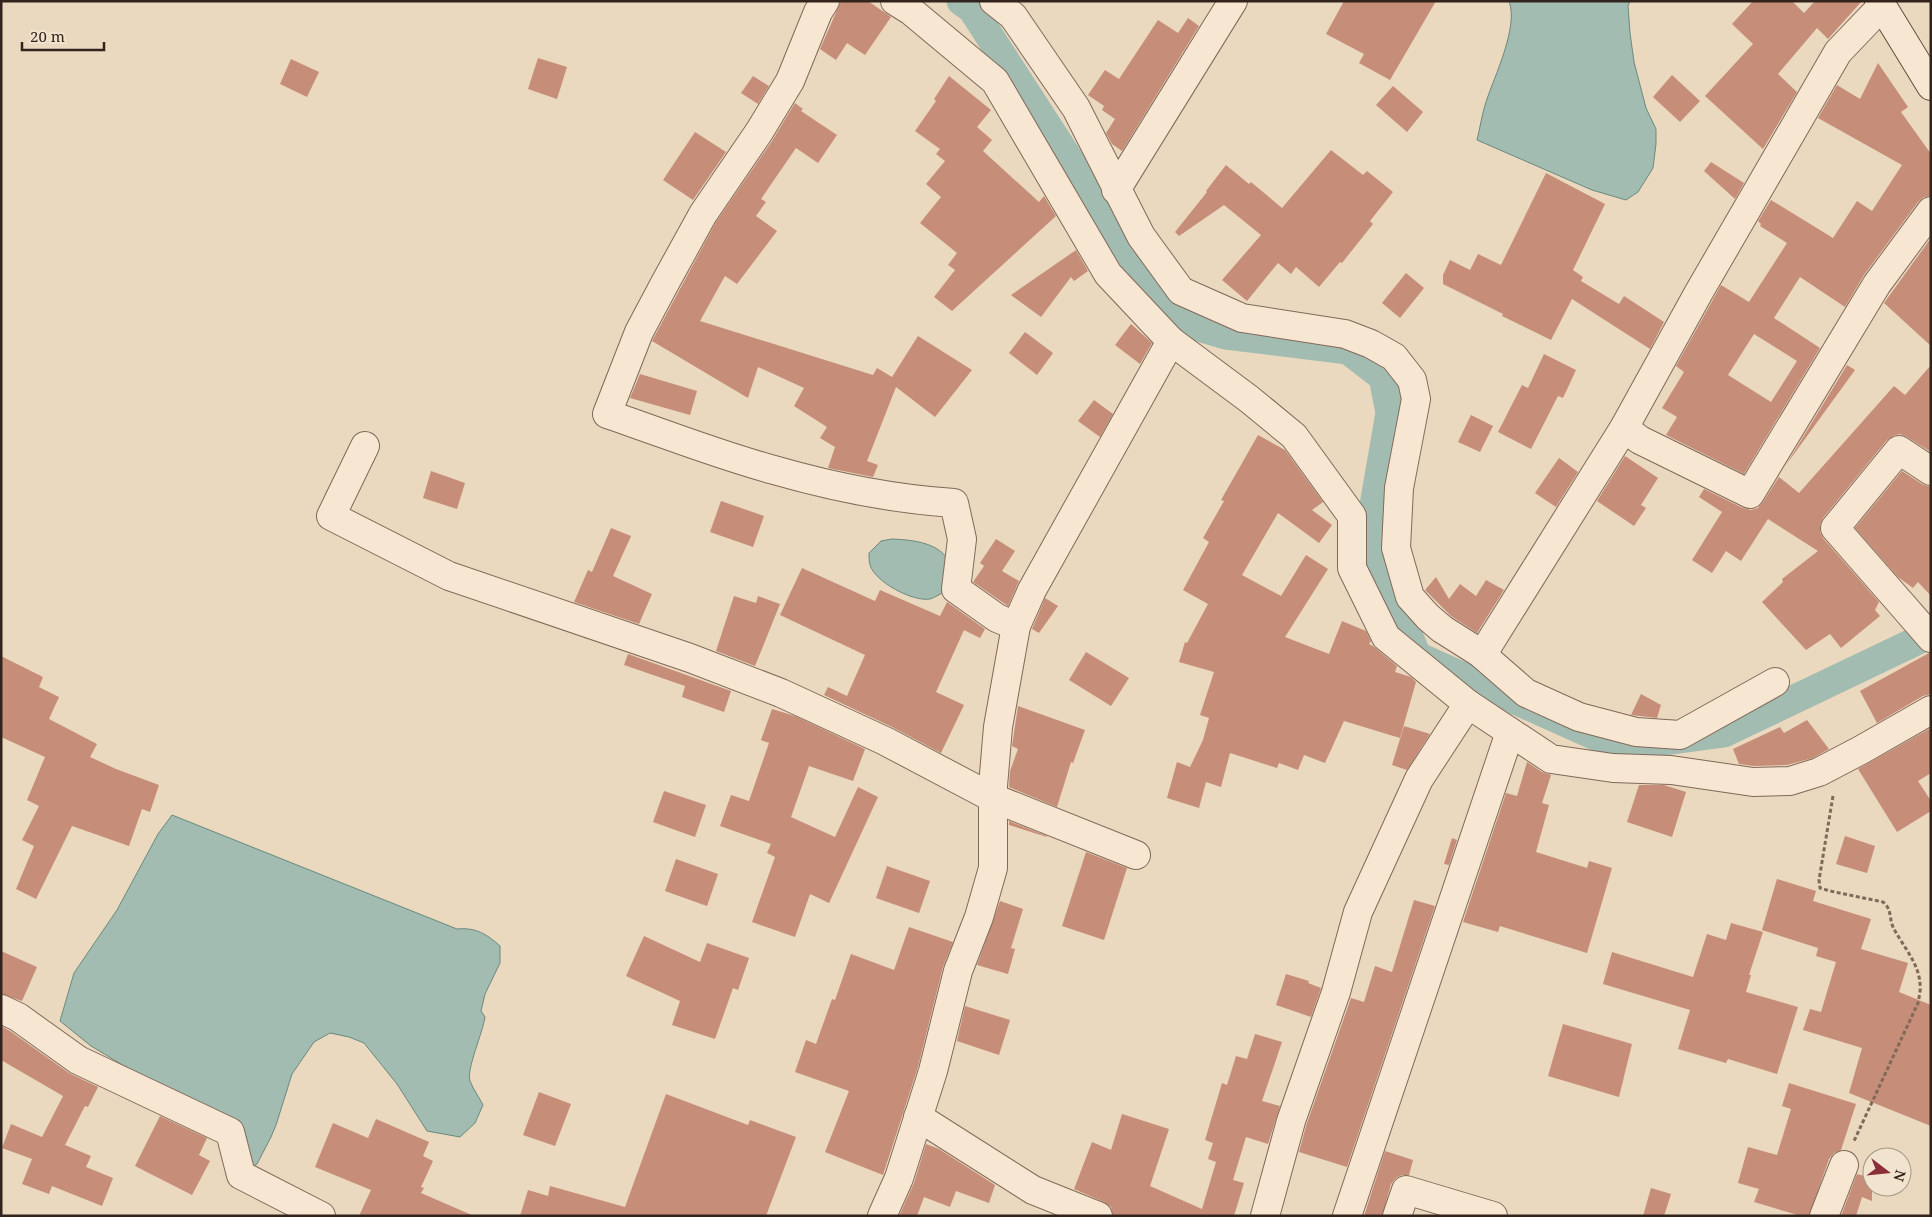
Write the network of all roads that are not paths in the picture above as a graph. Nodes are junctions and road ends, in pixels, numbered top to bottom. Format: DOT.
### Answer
graph roads {
  1 [pos="825,1"];
  2 [pos="994,1"];
  3 [pos="1233,1"];
  4 [pos="1881,4"];
  5 [pos="908,5"];
  6 [pos="1929,82"];
  7 [pos="1116,190"];
  8 [pos="1931,211"];
  9 [pos="1171,341"];
  10 [pos="1624,428"];
  11 [pos="365,446"];
  12 [pos="1931,471"];
  13 [pos="1016,626"];
  14 [pos="1924,630"];
  15 [pos="1480,653"];
  16 [pos="1775,682"];
  17 [pos="1468,704"];
  18 [pos="1931,710"];
  19 [pos="1510,732"];
  20 [pos="993,798"];
  21 [pos="1136,855"];
  22 [pos="1,1009"];
  23 [pos="918,1117"];
  24 [pos="1844,1165"];
  25 [pos="305,1212"];
  26 [pos="882,1216"];
  27 [pos="1098,1216"];
  28 [pos="1265,1216"];
  29 [pos="1348,1216"];
  30 [pos="1397,1216"];
  31 [pos="1493,1216"];
  32 [pos="1824,1216"];
  1 -- 13 [label="street"];
  2 -- 7 [label="street"];
  3 -- 7 [label="street"];
  4 -- 6 [label="street"];
  4 -- 10 [label="street"];
  5 -- 9 [label="street"];
  7 -- 15 [label="street"];
  8 -- 10 [label="street"];
  9 -- 13 [label="street"];
  9 -- 17 [label="street"];
  10 -- 15 [label="street"];
  11 -- 20 [label="street"];
  12 -- 14 [label="street"];
  13 -- 20 [label="street"];
  15 -- 16 [label="street"];
  17 -- 19 [label="street"];
  17 -- 28 [label="street"];
  18 -- 19 [label="street"];
  19 -- 29 [label="street"];
  20 -- 21 [label="street"];
  20 -- 23 [label="street"];
  22 -- 25 [label="street"];
  23 -- 26 [label="street"];
  23 -- 27 [label="street"];
  24 -- 32 [label="street"];
  30 -- 31 [label="street"];
}
